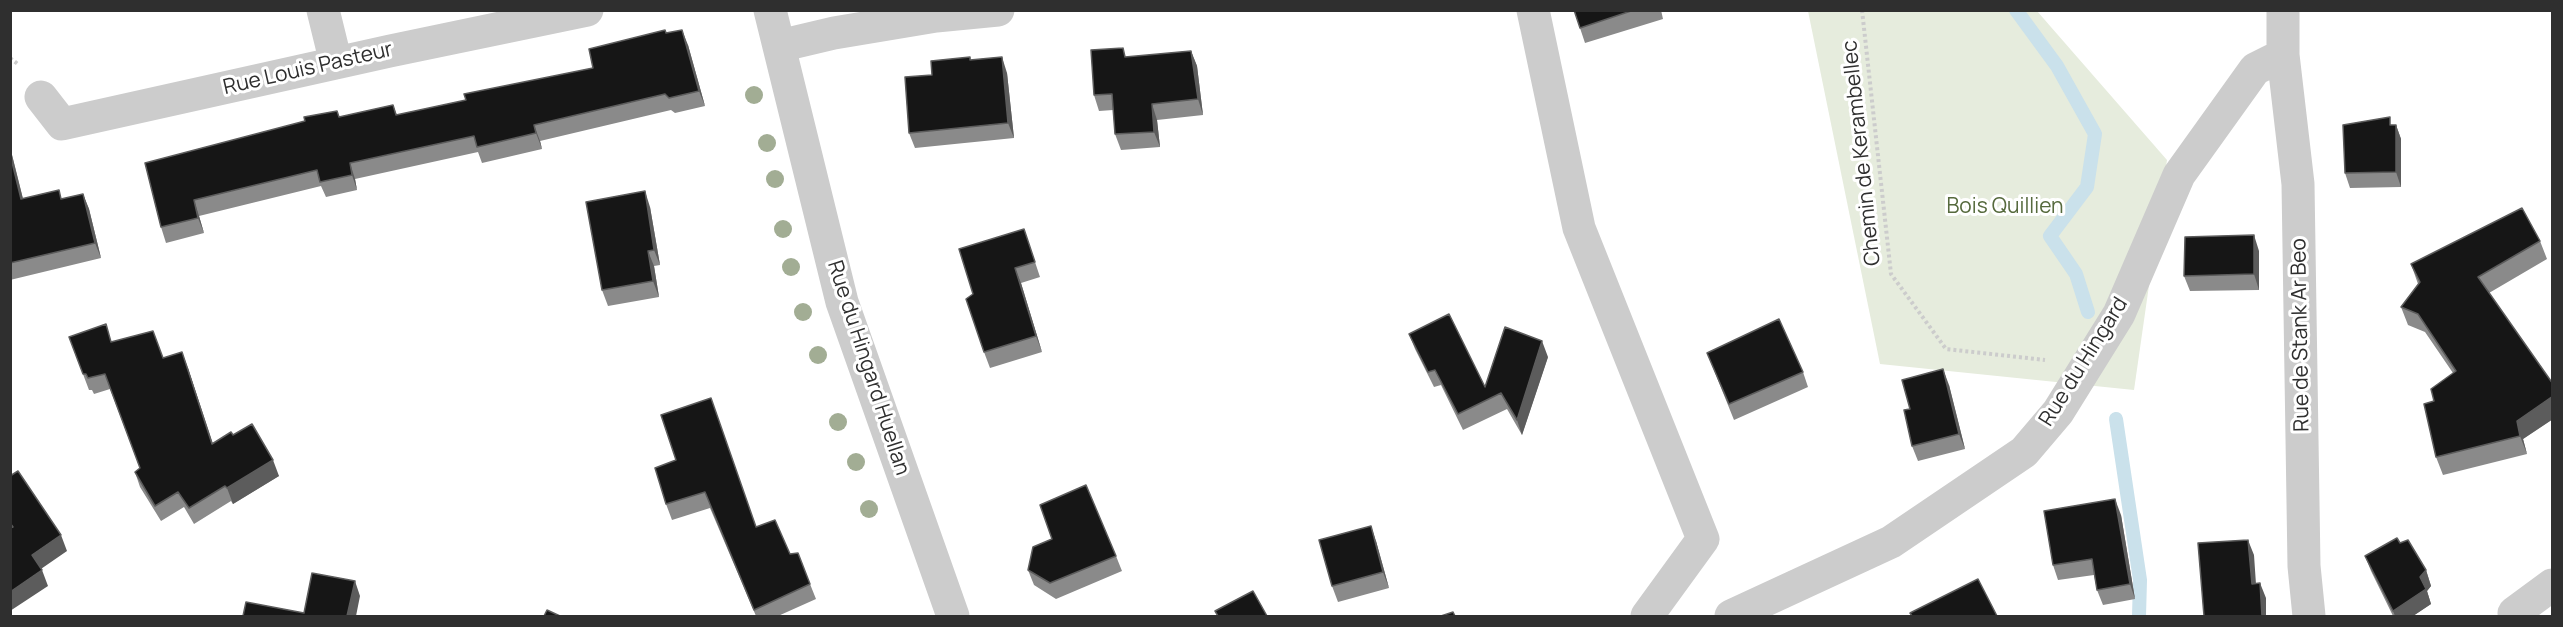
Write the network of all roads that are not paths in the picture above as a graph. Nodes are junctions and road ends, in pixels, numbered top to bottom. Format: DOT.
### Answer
graph roads {
  1 [pos="323,10"];
  2 [pos="587,10"];
  3 [pos="770,10"];
  4 [pos="998,10"];
  5 [pos="1533,10"];
  6 [pos="2283,10"];
  7 [pos="779,46"];
  8 [pos="2283,55"];
  9 [pos="336,63"];
  10 [pos="41,97"];
  11 [pos="2553,585"];
  12 [pos="952,616"];
  13 [pos="1647,616"];
  14 [pos="1731,616"];
  15 [pos="2309,616"];
  16 [pos="2515,616"];
  1 -- 9 [label="street"];
  2 -- 9 [label="street, Rue Louis Pasteur"];
  3 -- 7 [label="street, Rue du Hingard Huellan"];
  4 -- 7 [label="street"];
  5 -- 13 [label="street"];
  6 -- 8 [label="street, Rue de Stank Ar Beo"];
  7 -- 12 [label="street, Rue du Hingard Huellan"];
  8 -- 14 [label="street, Rue du Hingard"];
  8 -- 15 [label="street, Rue de Stank Ar Beo"];
  9 -- 10 [label="street, Rue Louis Pasteur"];
  11 -- 16 [label="street"];
}
